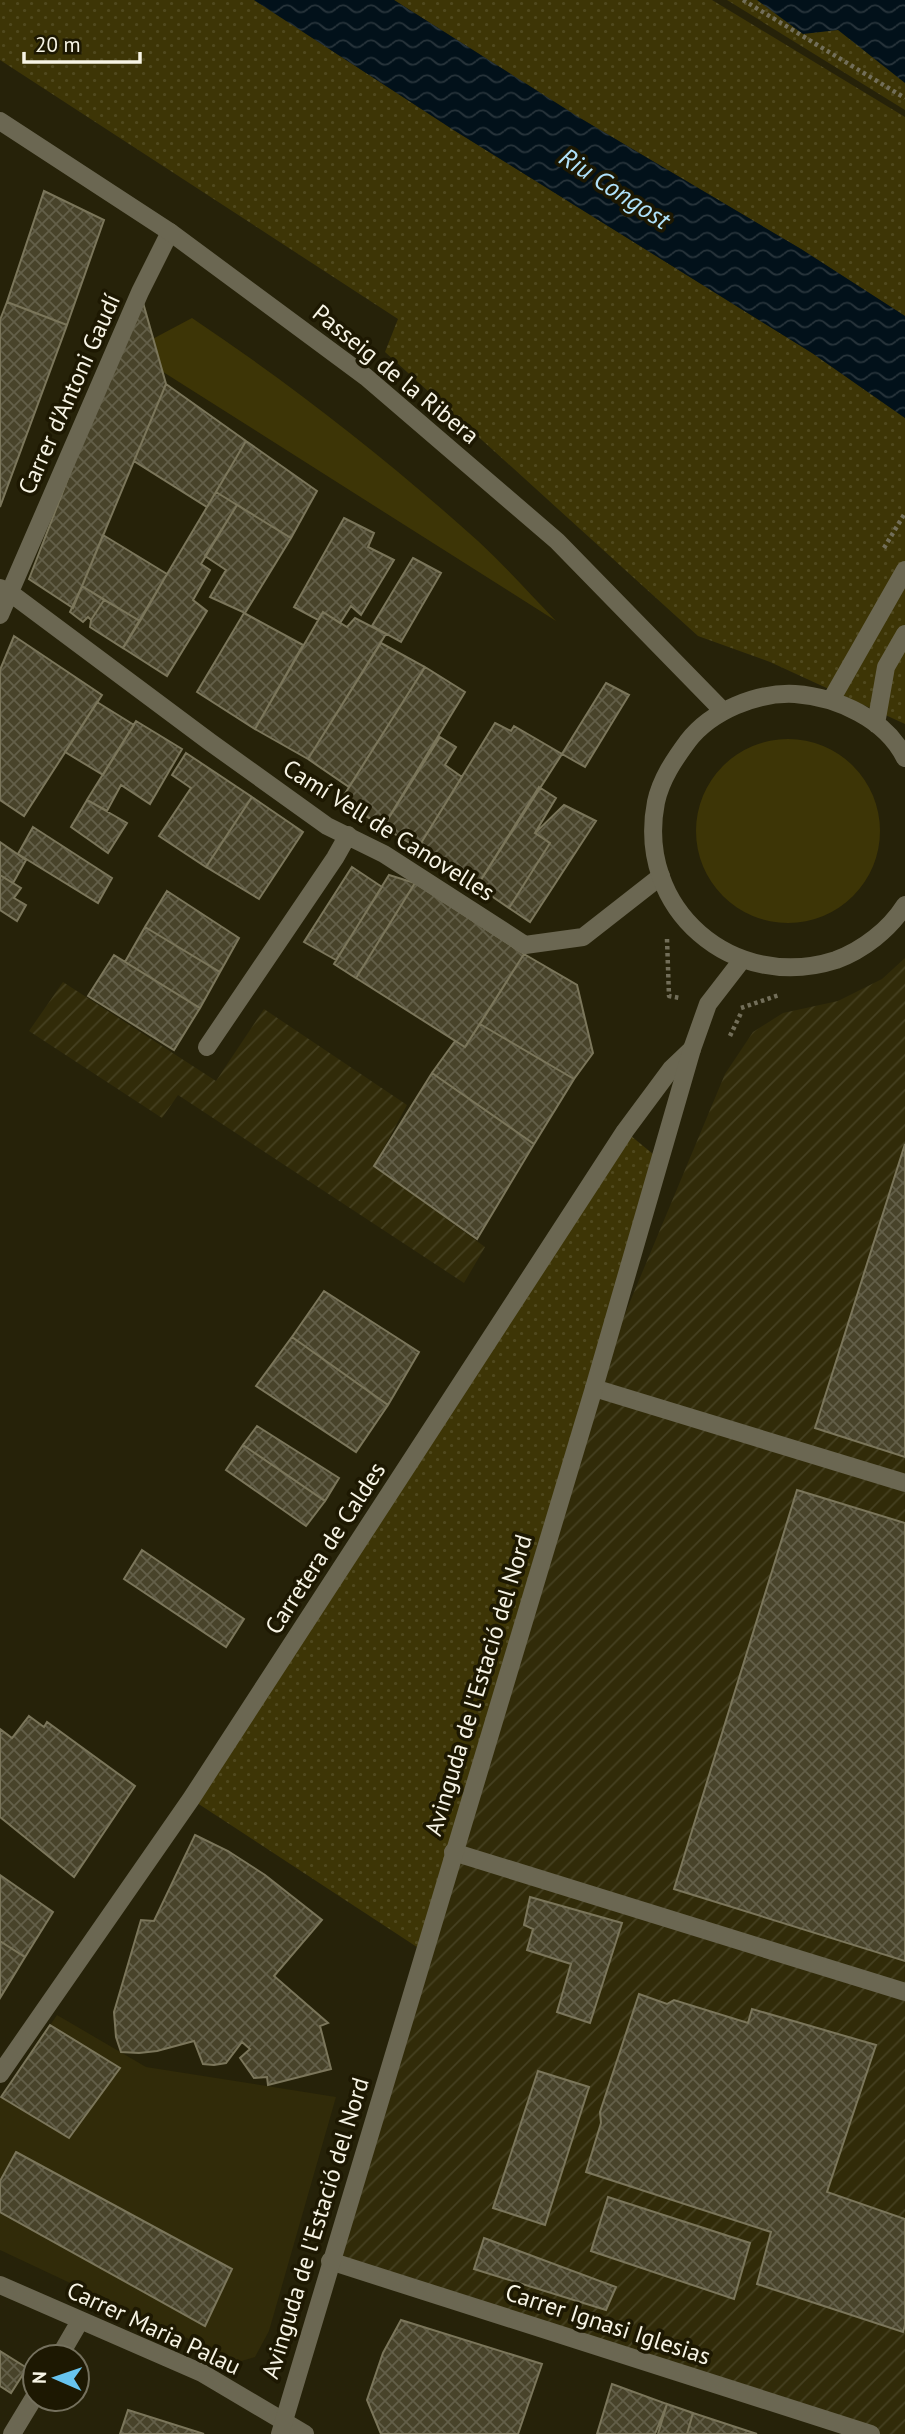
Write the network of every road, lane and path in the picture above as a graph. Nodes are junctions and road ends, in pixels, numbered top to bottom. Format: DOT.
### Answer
graph roads {
  1 [pos="743,0"];
  2 [pos="905,98"];
  3 [pos="0,121"];
  4 [pos="170,232"];
  5 [pos="905,570"];
  6 [pos="4,590"];
  7 [pos="0,615"];
  8 [pos="905,634"];
  9 [pos="831,700"];
  10 [pos="723,711"];
  11 [pos="876,724"];
  12 [pos="905,758"];
  13 [pos="348,835"];
  14 [pos="661,876"];
  15 [pos="905,905"];
  16 [pos="666,937"];
  17 [pos="742,960"];
  18 [pos="791,990"];
  19 [pos="708,1004"];
  20 [pos="207,1047"];
  21 [pos="692,1049"];
  22 [pos="594,1388"];
  23 [pos="905,1483"];
  24 [pos="453,1852"];
  25 [pos="905,1992"];
  26 [pos="0,2074"];
  27 [pos="330,2261"];
  28 [pos="0,2285"];
  29 [pos="80,2321"];
  30 [pos="67,2343"];
  31 [pos="25,2413"];
  32 [pos="282,2428"];
  33 [pos="12,2434"];
  34 [pos="305,2434"];
  35 [pos="871,2434"];
  1 -- 2 [label="path"];
  3 -- 4 [label="street, Passeig de la Ribera"];
  4 -- 6 [label="street, Carrer d'Antoni Gaudí"];
  4 -- 10 [label="street, Passeig de la Ribera"];
  5 -- 9 [label="street"];
  6 -- 7 [label="street, Carrer d'Antoni Gaudí"];
  6 -- 13 [label="street, Camí Vell de Canovelles"];
  8 -- 11 [label="street"];
  9 -- 10 [label="street"];
  9 -- 11 [label="street"];
  10 -- 14 [label="street"];
  11 -- 12 [label="street"];
  13 -- 14 [label="street, Camí Vell de Canovelles"];
  13 -- 20 [label="street"];
  14 -- 17 [label="street"];
  15 -- 17 [label="street"];
  16 -- 19 [label="path"];
  17 -- 19 [label="street, Avinguda de l'Estació del Nord"];
  18 -- 19 [label="path"];
  19 -- 21 [label="street, Avinguda de l'Estació del Nord"];
  21 -- 22 [label="street, Avinguda de l'Estació del Nord"];
  21 -- 26 [label="street, Carretera de Caldes"];
  22 -- 23 [label="street"];
  22 -- 24 [label="street, Avinguda de l'Estació del Nord"];
  24 -- 25 [label="street"];
  24 -- 27 [label="street, Avinguda de l'Estació del Nord"];
  27 -- 32 [label="street, Avinguda de l'Estació del Nord"];
  27 -- 35 [label="street, Carrer Ignasi Iglesias"];
  28 -- 29 [label="street, Carrer Maria Palau"];
  29 -- 30 [label="street"];
  29 -- 32 [label="street, Carrer Maria Palau"];
  31 -- 33 [label="street"];
  32 -- 34 [label="street, Carrer Maria Palau"];
}
